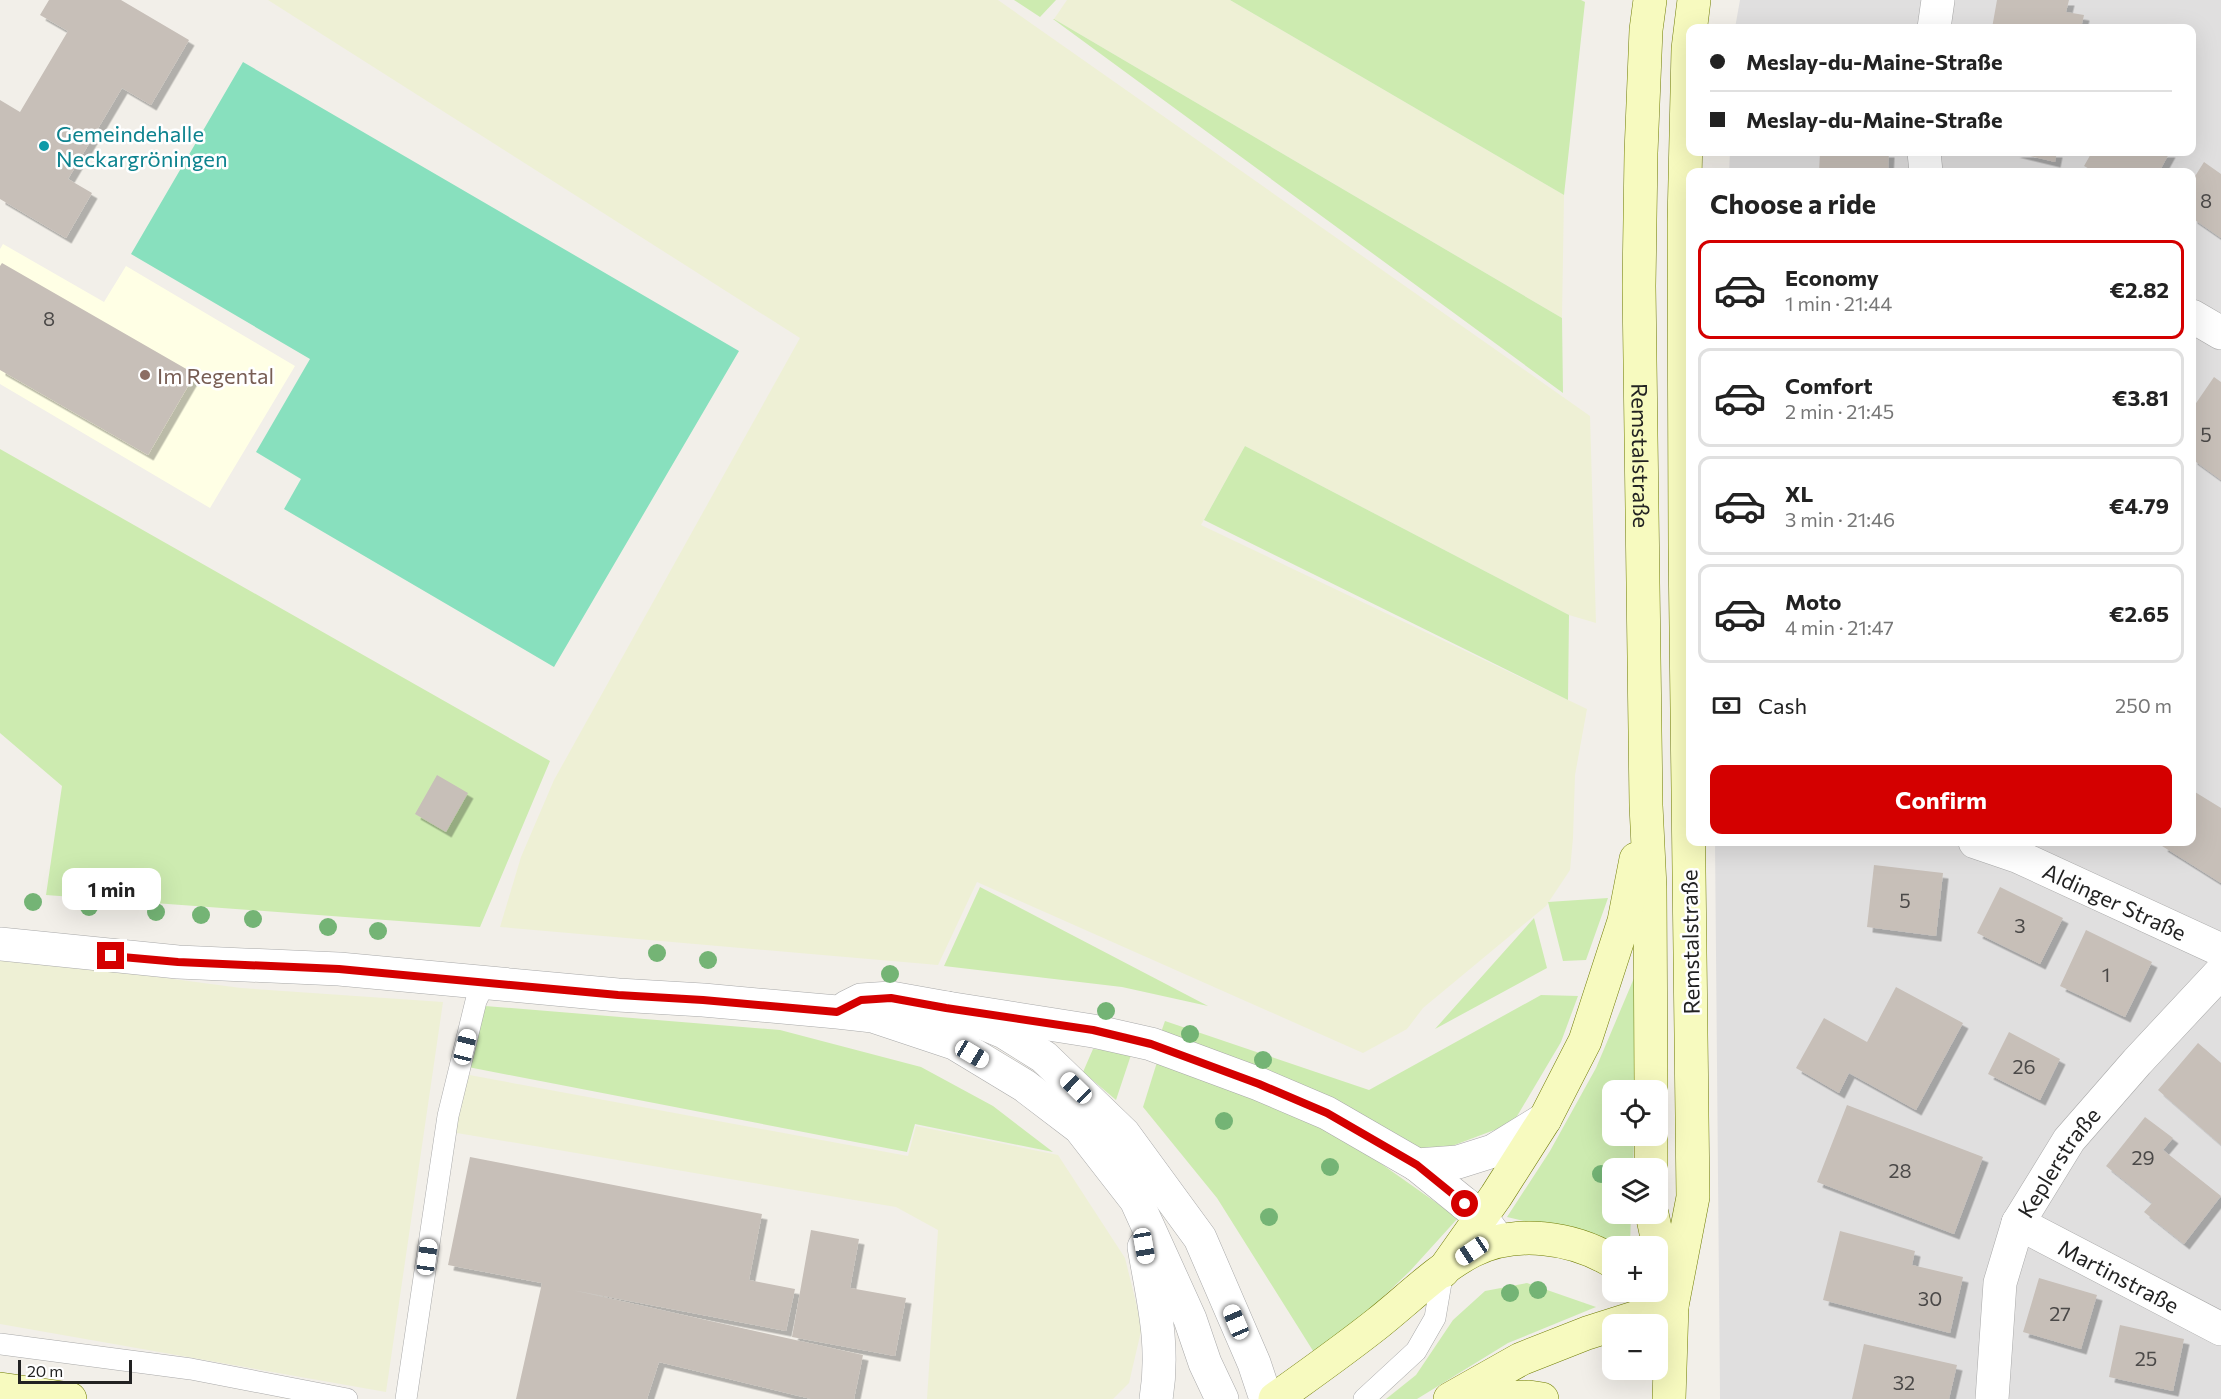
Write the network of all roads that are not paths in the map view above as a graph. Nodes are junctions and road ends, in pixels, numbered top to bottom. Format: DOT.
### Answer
graph roads {
  1 [pos="1650,0"];
  2 [pos="1694,0"];
  3 [pos="1938,0"];
  4 [pos="1691,24"];
  5 [pos="1935,24"];
  6 [pos="1686,136"];
  7 [pos="2196,318"];
  8 [pos="2221,333"];
  9 [pos="1686,376"];
  10 [pos="1646,805"];
  11 [pos="1690,846"];
  12 [pos="1987,846"];
  13 [pos="0,944"];
  14 [pos="2221,950"];
  15 [pos="2221,972"];
  16 [pos="485,982"];
  17 [pos="946,1008"];
  18 [pos="837,1012"];
  19 [pos="1651,1080"];
  20 [pos="1545,1119"];
  21 [pos="1417,1165"];
  22 [pos="1136,1200"];
  23 [pos="2018,1222"];
  24 [pos="1490,1229"];
  25 [pos="1602,1255"];
  26 [pos="1443,1271"];
  27 [pos="1668,1282"];
  28 [pos="1656,1302"];
  29 [pos="1663,1302"];
  30 [pos="2221,1329"];
  31 [pos="0,1344"];
  32 [pos="0,1389"];
  33 [pos="70,1399"];
  34 [pos="347,1399"];
  35 [pos="406,1399"];
  36 [pos="1156,1399"];
  37 [pos="1222,1399"];
  38 [pos="1266,1399"];
  39 [pos="1275,1399"];
  40 [pos="1364,1399"];
  41 [pos="1450,1399"];
  42 [pos="1479,1399"];
  43 [pos="1542,1399"];
  44 [pos="1669,1399"];
  45 [pos="1992,1399"];
  1 -- 10 [label="main road, Remstalstraße"];
  2 -- 4 [label="main road, Remstalstraße"];
  3 -- 5 [label="street"];
  6 -- 9 [label="main road, Remstalstraße"];
  7 -- 8 [label="street"];
  10 -- 19 [label="main road, Remstalstraße"];
  10 -- 20 [label="main road"];
  11 -- 27 [label="main road, Remstalstraße"];
  12 -- 14 [label="street, Aldinger Straße"];
  13 -- 16 [label="street"];
  15 -- 23 [label="street, Keplerstraße"];
  16 -- 18 [label="street"];
  16 -- 35 [label="lane"];
  17 -- 18 [label="street"];
  17 -- 21 [label="street"];
  17 -- 38 [label="street"];
  18 -- 22 [label="street"];
  20 -- 21 [label="street"];
  20 -- 24 [label="main road"];
  21 -- 24 [label="street"];
  22 -- 36 [label="street"];
  22 -- 37 [label="street"];
  23 -- 30 [label="street, Martinstraße"];
  23 -- 45 [label="street, Keplerstraße"];
  24 -- 25 [label="main road"];
  24 -- 26 [label="main road"];
  26 -- 39 [label="main road"];
  26 -- 40 [label="lane"];
  28 -- 41 [label="main road"];
  29 -- 44 [label="main road, Remstalstraße"];
  31 -- 34 [label="lane"];
  32 -- 33 [label="main road"];
  42 -- 43 [label="main road"];
}
